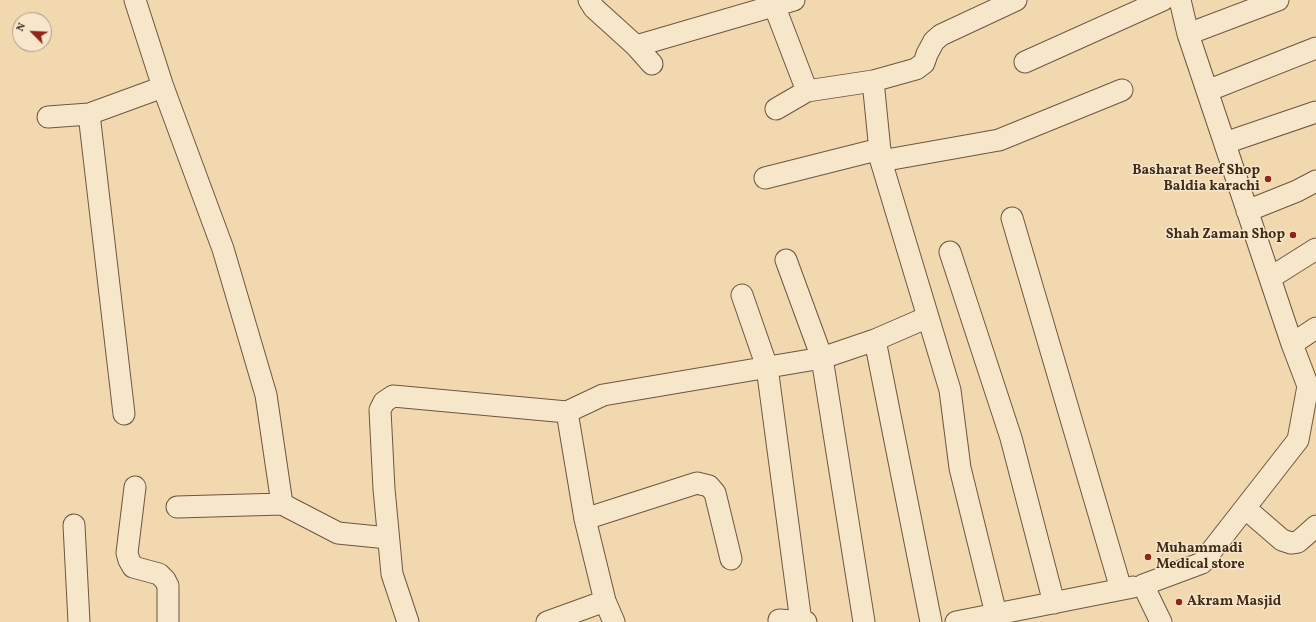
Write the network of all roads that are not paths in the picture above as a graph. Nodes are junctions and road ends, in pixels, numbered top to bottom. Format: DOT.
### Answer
graph roads {
  1 [pos="135,0"];
  2 [pos="589,0"];
  3 [pos="794,0"];
  4 [pos="1016,0"];
  5 [pos="1163,0"];
  6 [pos="1180,0"];
  7 [pos="1278,0"];
  8 [pos="774,5"];
  9 [pos="1188,34"];
  10 [pos="636,46"];
  11 [pos="1316,48"];
  12 [pos="1025,62"];
  13 [pos="652,64"];
  14 [pos="873,81"];
  15 [pos="163,87"];
  16 [pos="1122,90"];
  17 [pos="807,91"];
  18 [pos="1207,91"];
  19 [pos="776,108"];
  20 [pos="1316,112"];
  21 [pos="89,114"];
  22 [pos="48,117"];
  23 [pos="1225,143"];
  24 [pos="881,155"];
  25 [pos="765,178"];
  26 [pos="1316,181"];
  27 [pos="1247,211"];
  28 [pos="1012,218"];
  29 [pos="1316,249"];
  30 [pos="950,252"];
  31 [pos="786,260"];
  32 [pos="1270,278"];
  33 [pos="742,296"];
  34 [pos="928,317"];
  35 [pos="1316,328"];
  36 [pos="875,340"];
  37 [pos="1292,344"];
  38 [pos="822,358"];
  39 [pos="767,367"];
  40 [pos="567,412"];
  41 [pos="124,414"];
  42 [pos="136,487"];
  43 [pos="282,504"];
  44 [pos="177,507"];
  45 [pos="1244,508"];
  46 [pos="585,519"];
  47 [pos="74,525"];
  48 [pos="1316,526"];
  49 [pos="388,538"];
  50 [pos="731,559"];
  51 [pos="1143,585"];
  52 [pos="1121,589"];
  53 [pos="606,600"];
  54 [pos="1054,603"];
  55 [pos="996,614"];
  56 [pos="779,620"];
  57 [pos="79,622"];
  58 [pos="168,622"];
  59 [pos="408,622"];
  60 [pos="547,622"];
  61 [pos="614,622"];
  62 [pos="801,622"];
  63 [pos="806,622"];
  64 [pos="864,622"];
  65 [pos="931,622"];
  66 [pos="956,622"];
  67 [pos="1161,622"];
  1 -- 15 [label="street"];
  2 -- 10 [label="street"];
  3 -- 8 [label="street"];
  4 -- 14 [label="street"];
  5 -- 12 [label="street"];
  6 -- 9 [label="street"];
  7 -- 9 [label="street"];
  8 -- 10 [label="street"];
  8 -- 17 [label="street"];
  9 -- 18 [label="street"];
  10 -- 13 [label="street"];
  11 -- 18 [label="street"];
  14 -- 17 [label="street"];
  14 -- 24 [label="street"];
  15 -- 21 [label="street"];
  15 -- 43 [label="street"];
  16 -- 24 [label="street"];
  17 -- 19 [label="street"];
  18 -- 23 [label="street"];
  20 -- 23 [label="street"];
  21 -- 22 [label="street"];
  21 -- 41 [label="street"];
  23 -- 27 [label="street"];
  24 -- 25 [label="street"];
  24 -- 34 [label="street"];
  26 -- 27 [label="street"];
  27 -- 32 [label="street"];
  28 -- 52 [label="street"];
  29 -- 32 [label="street"];
  30 -- 54 [label="street"];
  31 -- 38 [label="street"];
  32 -- 37 [label="street"];
  33 -- 39 [label="street"];
  34 -- 36 [label="street"];
  34 -- 55 [label="street"];
  35 -- 37 [label="street"];
  36 -- 38 [label="street"];
  36 -- 65 [label="street"];
  37 -- 45 [label="street"];
  38 -- 39 [label="street"];
  38 -- 64 [label="street"];
  39 -- 40 [label="street"];
  39 -- 62 [label="street"];
  40 -- 46 [label="street"];
  40 -- 49 [label="street"];
  42 -- 58 [label="street"];
  43 -- 44 [label="street"];
  43 -- 49 [label="street"];
  45 -- 48 [label="street"];
  45 -- 51 [label="street"];
  46 -- 50 [label="street"];
  46 -- 53 [label="street"];
  47 -- 57 [label="street"];
  49 -- 59 [label="street"];
  51 -- 52 [label="street"];
  51 -- 67 [label="street"];
  52 -- 54 [label="street"];
  53 -- 60 [label="street"];
  53 -- 61 [label="street"];
  54 -- 55 [label="street"];
  55 -- 66 [label="street"];
  56 -- 62 [label="street"];
  62 -- 63 [label="street"];
}
